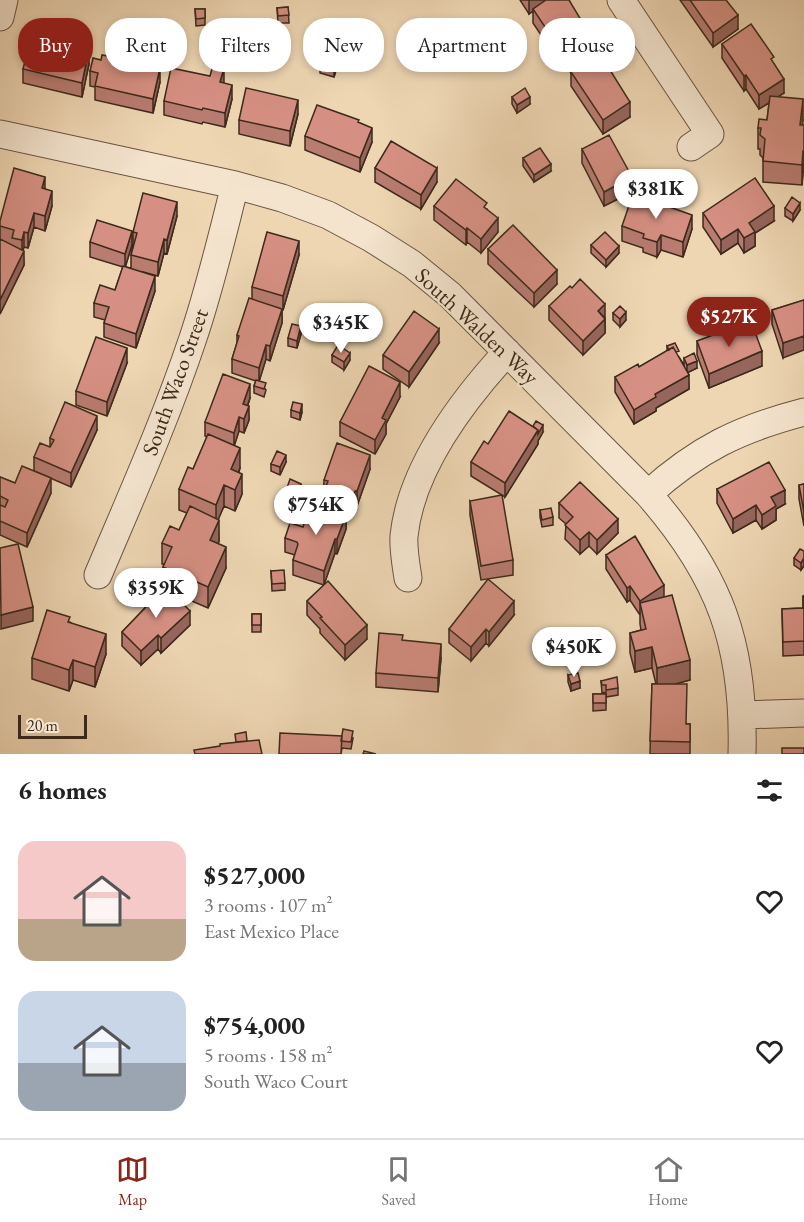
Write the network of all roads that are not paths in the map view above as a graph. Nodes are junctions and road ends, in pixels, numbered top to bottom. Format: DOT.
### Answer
graph roads {
  1 [pos="4,0"];
  2 [pos="621,0"];
  3 [pos="0,17"];
  4 [pos="0,134"];
  5 [pos="691,147"];
  6 [pos="235,185"];
  7 [pos="507,352"];
  8 [pos="804,412"];
  9 [pos="648,494"];
  10 [pos="98,575"];
  11 [pos="408,578"];
  12 [pos="804,713"];
  13 [pos="743,715"];
  14 [pos="742,754"];
  1 -- 3 [label="street"];
  2 -- 5 [label="street"];
  4 -- 6 [label="street, South Walden Way"];
  6 -- 7 [label="street, South Walden Way"];
  6 -- 10 [label="street, South Waco Street"];
  7 -- 9 [label="street, South Walden Way"];
  7 -- 11 [label="street"];
  8 -- 9 [label="street"];
  9 -- 13 [label="street, South Walden Way"];
  12 -- 13 [label="street"];
  13 -- 14 [label="street, South Walden Way"];
}
